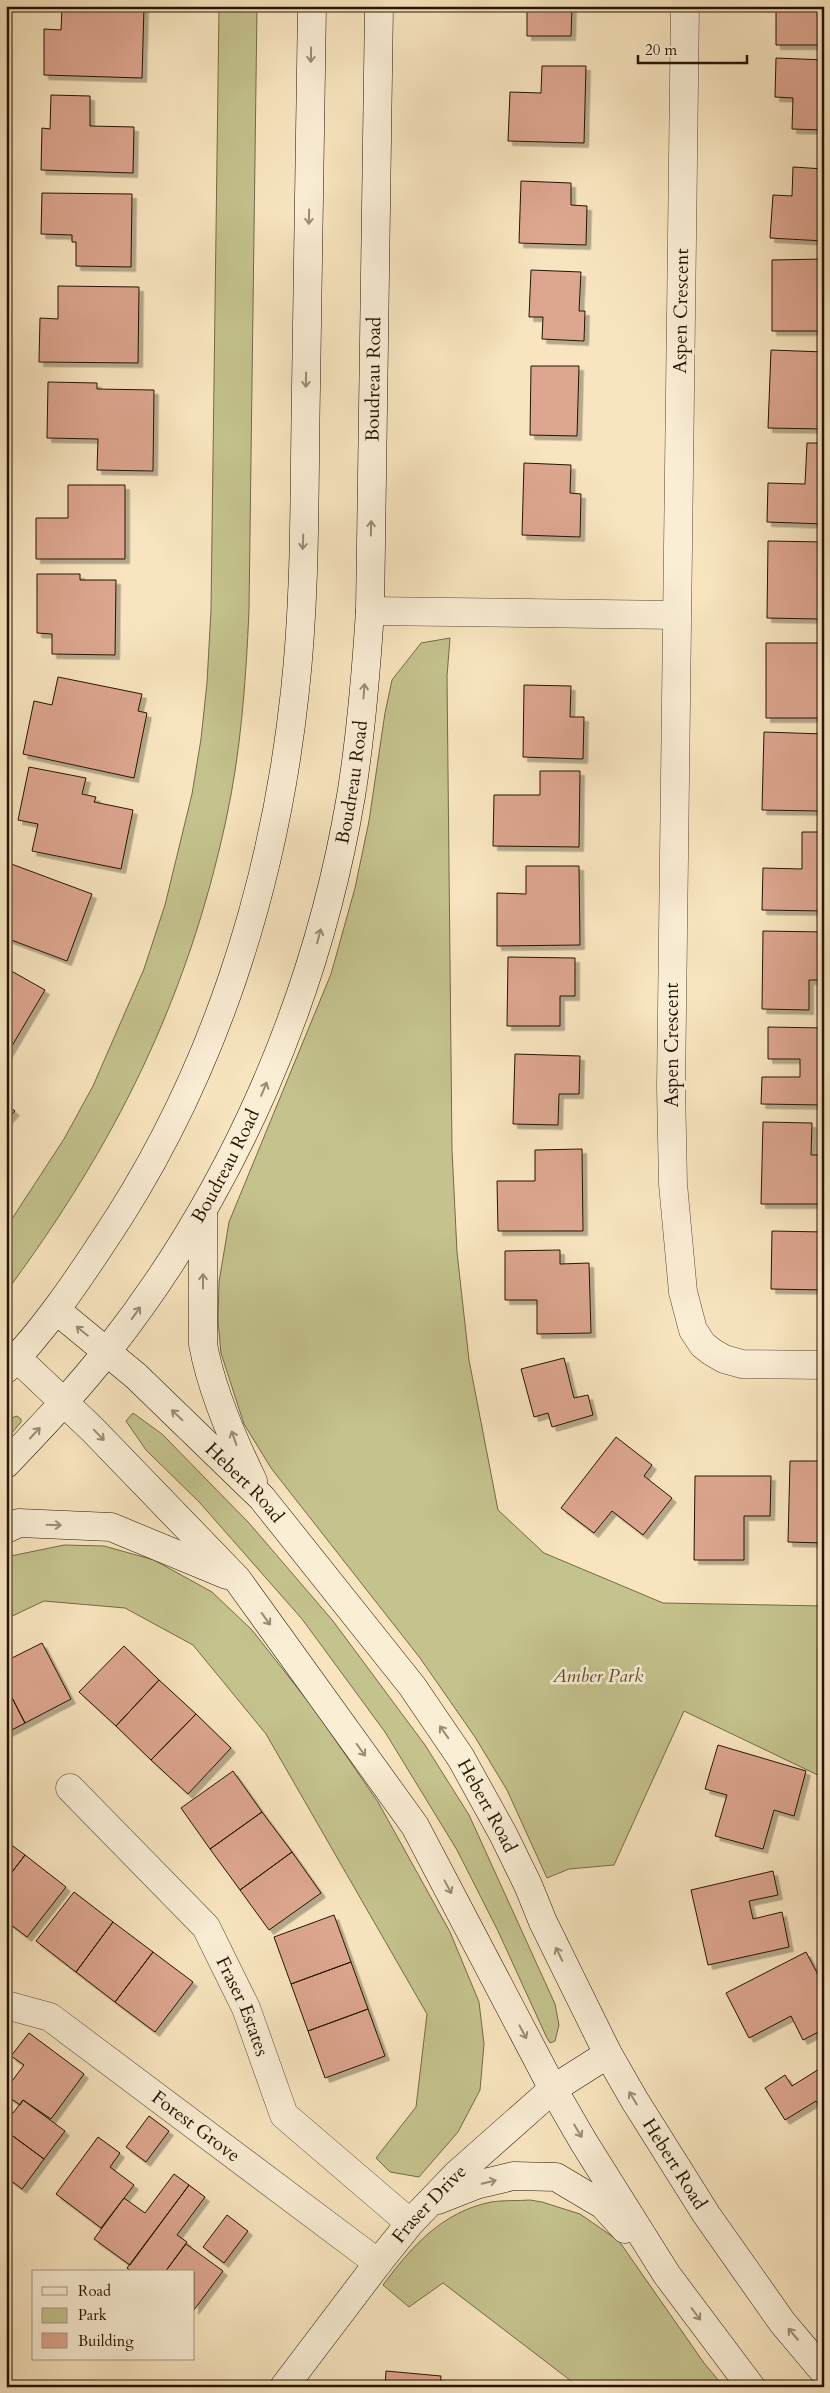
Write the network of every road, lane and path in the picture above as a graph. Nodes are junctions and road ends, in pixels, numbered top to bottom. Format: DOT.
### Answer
graph roads {
  1 [pos="312,6"];
  2 [pos="379,6"];
  3 [pos="685,6"];
  4 [pos="370,611"];
  5 [pos="676,616"];
  6 [pos="203,1211"];
  7 [pos="56,1310"];
  8 [pos="107,1352"];
  9 [pos="12,1364"];
  10 [pos="824,1365"];
  11 [pos="64,1401"];
  12 [pos="6,1464"];
  13 [pos="262,1498"];
  14 [pos="6,1529"];
  15 [pos="237,1579"];
  16 [pos="70,1788"];
  17 [pos="6,2005"];
  18 [pos="608,2054"];
  19 [pos="553,2089"];
  20 [pos="418,2214"];
  21 [pos="378,2263"];
  22 [pos="667,2275"];
  23 [pos="824,2372"];
  24 [pos="284,2387"];
  25 [pos="751,2387"];
  1 -- 7 [label="main road, one-way"];
  4 -- 2 [label="main road, Boudreau Road, one-way"];
  3 -- 5 [label="main road, Aspen Crescent"];
  4 -- 5 [label="main road"];
  6 -- 4 [label="main road, Boudreau Road, one-way"];
  5 -- 10 [label="main road, Aspen Crescent"];
  8 -- 6 [label="main road, Boudreau Road, one-way"];
  13 -- 6 [label="main road, one-way"];
  8 -- 7 [label="main road, Hebert Road, one-way"];
  7 -- 9 [label="main road"];
  8 -- 11 [label="main road, Boudreau Road"];
  13 -- 8 [label="main road, Hebert Road, one-way"];
  9 -- 11 [label="main road"];
  12 -- 11 [label="main road, Boudreau Road, one-way"];
  11 -- 15 [label="main road, one-way"];
  18 -- 13 [label="main road, Hebert Road, one-way"];
  14 -- 15 [label="main road, one-way"];
  15 -- 19 [label="main road, one-way"];
  16 -- 20 [label="main road, Fraser Estates"];
  17 -- 21 [label="main road, Forest Grove"];
  18 -- 19 [label="main road, Fraser Drive"];
  23 -- 18 [label="main road, Hebert Road, one-way"];
  19 -- 20 [label="main road, Fraser Drive"];
  19 -- 22 [label="main road, one-way"];
  20 -- 21 [label="main road, Fraser Drive"];
  20 -- 22 [label="main road, one-way"];
  21 -- 24 [label="main road, Fraser Drive"];
  22 -- 25 [label="main road, one-way"];
}
